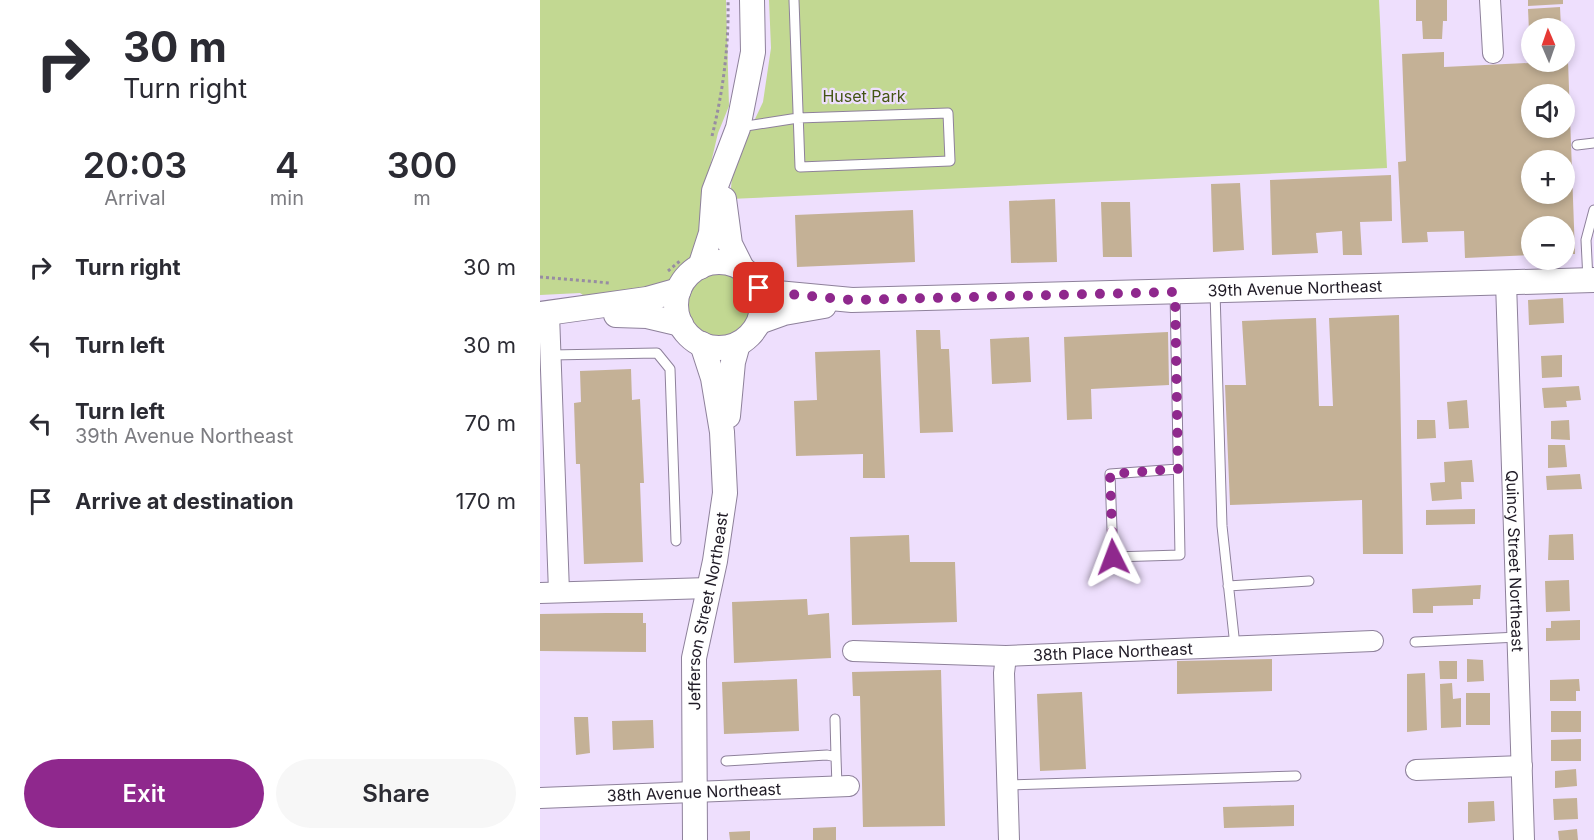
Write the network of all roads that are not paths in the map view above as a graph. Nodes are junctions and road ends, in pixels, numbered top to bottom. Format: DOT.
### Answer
graph roads {
  1 [pos="752,0"];
  2 [pos="794,0"];
  3 [pos="1490,0"];
  4 [pos="1493,52"];
  5 [pos="798,118"];
  6 [pos="738,128"];
  7 [pos="1594,144"];
  8 [pos="1576,145"];
  9 [pos="719,179"];
  10 [pos="1594,210"];
  11 [pos="692,261"];
  12 [pos="742,268"];
  13 [pos="1591,280"];
  14 [pos="1506,282"];
  15 [pos="671,283"];
  16 [pos="759,288"];
  17 [pos="1175,292"];
  18 [pos="1215,292"];
  19 [pos="852,300"];
  20 [pos="554,313"];
  21 [pos="759,322"];
  22 [pos="681,324"];
  23 [pos="702,344"];
  24 [pos="738,344"];
  25 [pos="551,355"];
  26 [pos="546,406"];
  27 [pos="722,432"];
  28 [pos="1178,469"];
  29 [pos="676,541"];
  30 [pos="1309,581"];
  31 [pos="1228,586"];
  32 [pos="709,588"];
  33 [pos="550,593"];
  34 [pos="1518,637"];
  35 [pos="1373,640"];
  36 [pos="1415,642"];
  37 [pos="1235,646"];
  38 [pos="853,651"];
  39 [pos="1005,656"];
  40 [pos="835,719"];
  41 [pos="836,756"];
  42 [pos="726,761"];
  43 [pos="1522,766"];
  44 [pos="1416,770"];
  45 [pos="1296,776"];
  46 [pos="1008,785"];
  47 [pos="843,786"];
  48 [pos="693,792"];
  49 [pos="540,798"];
  50 [pos="695,840"];
  51 [pos="1010,840"];
  52 [pos="1524,840"];
  1 -- 6 [label="street"];
  2 -- 5 [label="lane"];
  3 -- 4 [label="street"];
  5 -- 5 [label="lane"];
  5 -- 6 [label="lane"];
  6 -- 9 [label="street"];
  7 -- 8 [label="lane"];
  9 -- 11 [label="street"];
  9 -- 12 [label="street"];
  10 -- 13 [label="lane"];
  11 -- 12 [label="street"];
  11 -- 15 [label="street"];
  12 -- 16 [label="street"];
  13 -- 14 [label="street, 39th Avenue Northeast"];
  14 -- 18 [label="street, 39th Avenue Northeast"];
  14 -- 34 [label="street, Quincy Street Northeast"];
  15 -- 20 [label="street"];
  15 -- 22 [label="street"];
  16 -- 19 [label="street, 39th Avenue Northeast"];
  16 -- 21 [label="street"];
  17 -- 18 [label="street, 39th Avenue Northeast"];
  17 -- 19 [label="street, 39th Avenue Northeast"];
  17 -- 28 [label="lane"];
  18 -- 31 [label="lane"];
  19 -- 21 [label="street, 39th Avenue Northeast"];
  20 -- 22 [label="street"];
  20 -- 25 [label="street"];
  21 -- 24 [label="street"];
  22 -- 23 [label="street"];
  23 -- 24 [label="street"];
  23 -- 27 [label="street, Jefferson Street Northeast"];
  24 -- 27 [label="street, Jefferson Street Northeast"];
  25 -- 26 [label="street"];
  25 -- 29 [label="lane"];
  26 -- 33 [label="street"];
  27 -- 32 [label="street, Jefferson Street Northeast"];
  28 -- 28 [label="lane"];
  30 -- 31 [label="lane"];
  31 -- 37 [label="lane"];
  32 -- 33 [label="street"];
  32 -- 48 [label="street, Jefferson Street Northeast"];
  34 -- 36 [label="lane"];
  34 -- 43 [label="street, Quincy Street Northeast"];
  35 -- 37 [label="street, 38th Place Northeast"];
  37 -- 39 [label="street, 38th Place Northeast"];
  38 -- 39 [label="street, 38th Place Northeast"];
  39 -- 46 [label="street"];
  40 -- 41 [label="lane"];
  41 -- 42 [label="lane"];
  41 -- 47 [label="lane"];
  43 -- 44 [label="street"];
  43 -- 52 [label="street, Quincy Street Northeast"];
  45 -- 46 [label="lane"];
  46 -- 51 [label="street"];
  47 -- 48 [label="street, 38th Avenue Northeast"];
  48 -- 49 [label="street, 38th Avenue Northeast"];
  48 -- 50 [label="street, Jefferson Street Northeast"];
}
